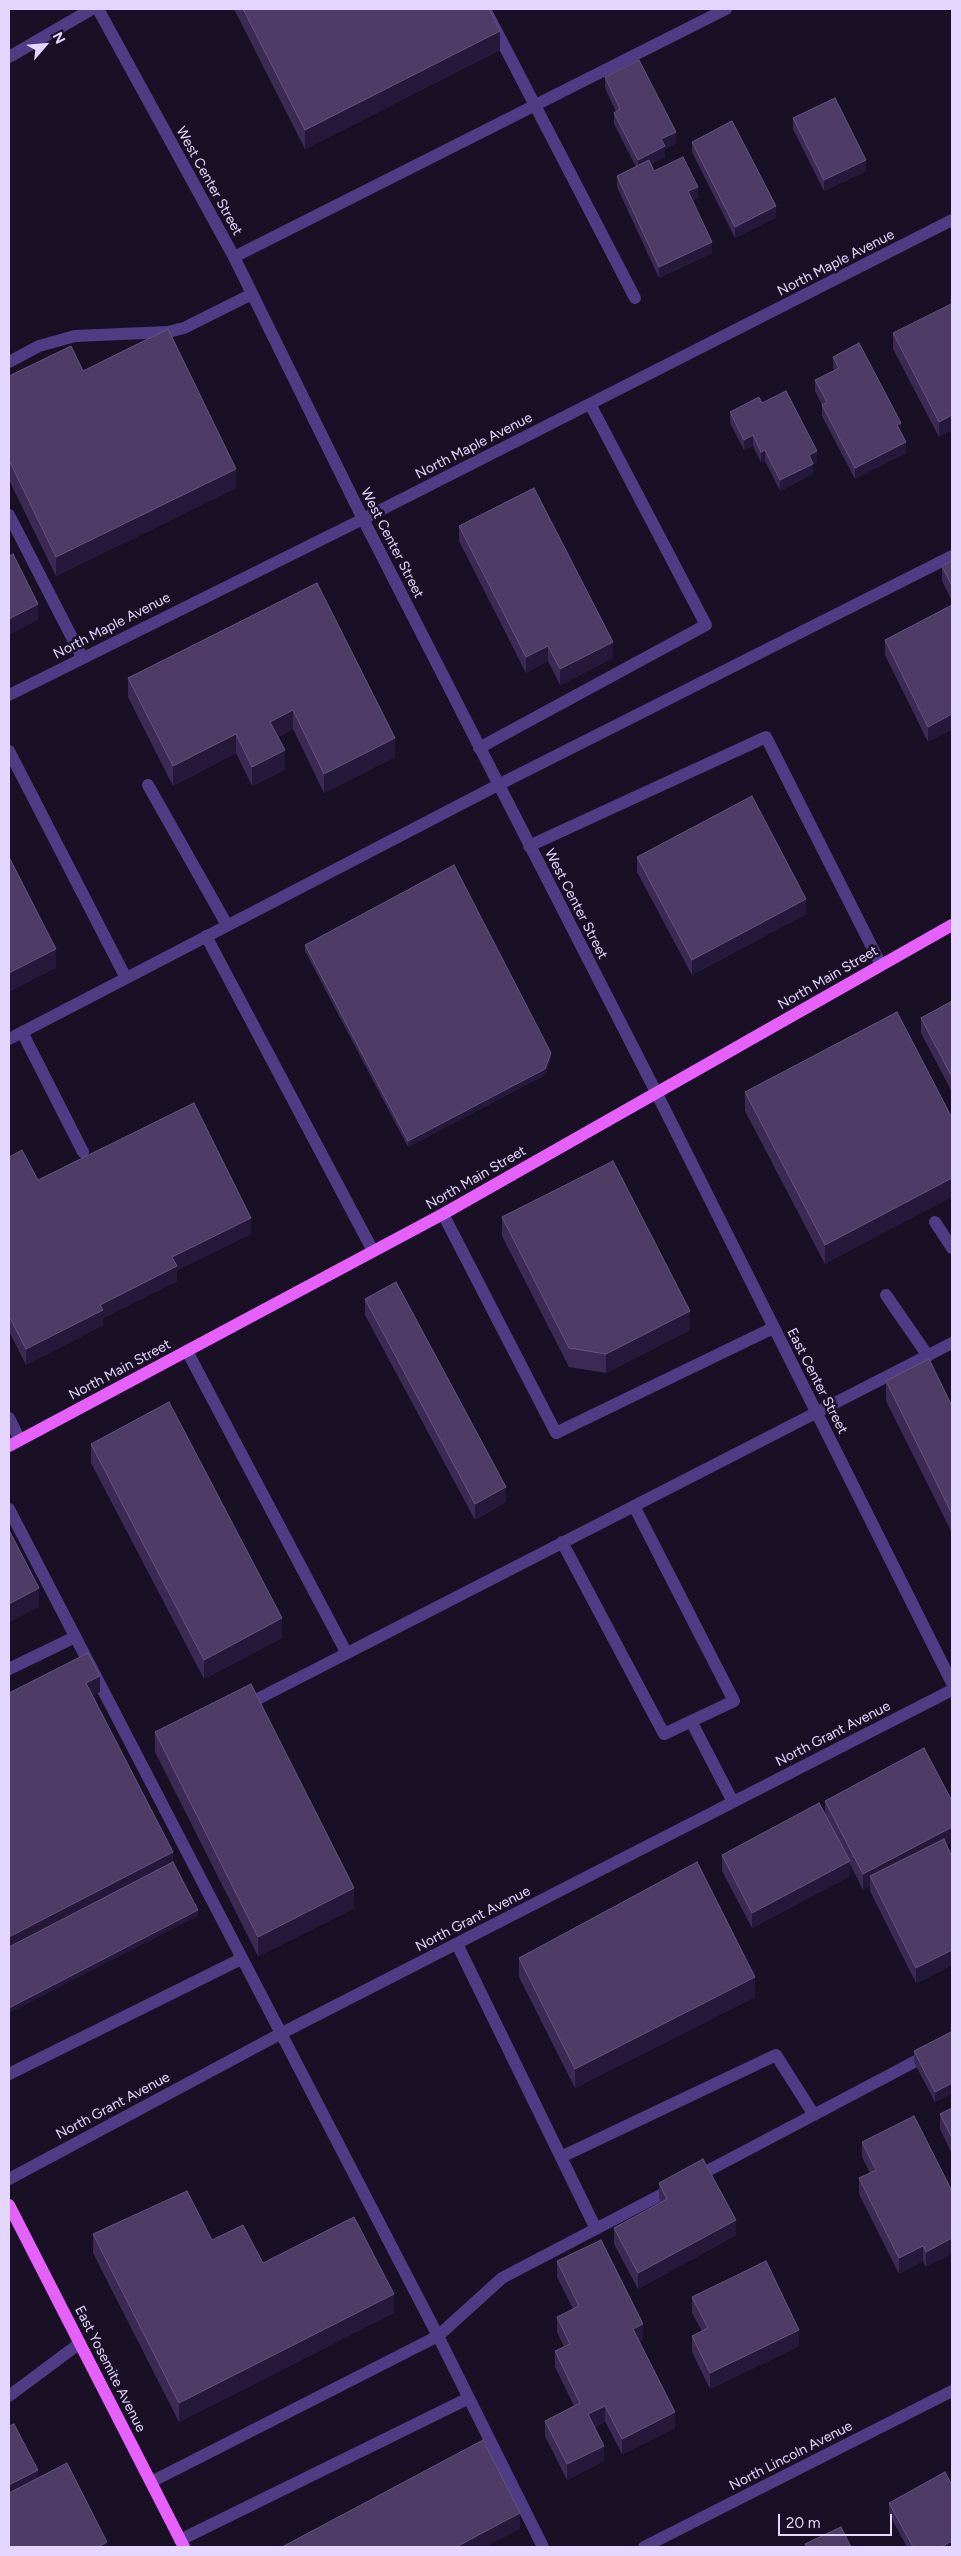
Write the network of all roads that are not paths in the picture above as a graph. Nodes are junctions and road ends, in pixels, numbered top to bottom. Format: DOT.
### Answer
graph roads {
  1 [pos="92,9"];
  2 [pos="98,9"];
  3 [pos="485,9"];
  4 [pos="726,9"];
  5 [pos="9,57"];
  6 [pos="534,106"];
  7 [pos="952,220"];
  8 [pos="234,257"];
  9 [pos="252,294"];
  10 [pos="635,298"];
  11 [pos="9,362"];
  12 [pos="590,404"];
  13 [pos="9,516"];
  14 [pos="363,519"];
  15 [pos="952,556"];
  16 [pos="82,657"];
  17 [pos="9,695"];
  18 [pos="479,748"];
  19 [pos="9,751"];
  20 [pos="148,785"];
  21 [pos="498,785"];
  22 [pos="529,846"];
  23 [pos="952,924"];
  24 [pos="227,925"];
  25 [pos="206,936"];
  26 [pos="881,964"];
  27 [pos="126,978"];
  28 [pos="22,1032"];
  29 [pos="9,1038"];
  30 [pos="656,1092"];
  31 [pos="83,1152"];
  32 [pos="443,1214"];
  33 [pos="936,1222"];
  34 [pos="952,1248"];
  35 [pos="374,1251"];
  36 [pos="886,1295"];
  37 [pos="773,1328"];
  38 [pos="952,1343"];
  39 [pos="187,1351"];
  40 [pos="928,1356"];
  41 [pos="816,1413"];
  42 [pos="9,1418"];
  43 [pos="14,1443"];
  44 [pos="634,1506"];
  45 [pos="9,1509"];
  46 [pos="562,1542"];
  47 [pos="75,1637"];
  48 [pos="346,1652"];
  49 [pos="9,1669"];
  50 [pos="952,1683"];
  51 [pos="952,1690"];
  52 [pos="229,1713"];
  53 [pos="691,1721"];
  54 [pos="733,1802"];
  55 [pos="457,1944"];
  56 [pos="241,1959"];
  57 [pos="280,2034"];
  58 [pos="952,2042"];
  59 [pos="9,2074"];
  60 [pos="814,2114"];
  61 [pos="561,2158"];
  62 [pos="9,2178"];
  63 [pos="9,2205"];
  64 [pos="596,2229"];
  65 [pos="438,2336"];
  66 [pos="80,2343"];
  67 [pos="952,2391"];
  68 [pos="9,2396"];
  69 [pos="469,2398"];
  70 [pos="151,2482"];
  71 [pos="182,2543"];
  72 [pos="543,2547"];
  73 [pos="644,2547"];
  1 -- 5 [label="street"];
  2 -- 8 [label="street, West Center Street"];
  3 -- 6 [label="street"];
  4 -- 6 [label="street"];
  6 -- 8 [label="street"];
  6 -- 10 [label="street"];
  7 -- 12 [label="street, North Maple Avenue"];
  8 -- 9 [label="street, West Center Street"];
  9 -- 11 [label="street"];
  9 -- 14 [label="street, West Center Street"];
  12 -- 14 [label="street, North Maple Avenue"];
  12 -- 18 [label="street"];
  13 -- 16 [label="street"];
  14 -- 16 [label="street, North Maple Avenue"];
  14 -- 18 [label="street, West Center Street"];
  15 -- 21 [label="street"];
  16 -- 17 [label="street, North Maple Avenue"];
  18 -- 21 [label="street, West Center Street"];
  19 -- 27 [label="street"];
  20 -- 24 [label="street"];
  21 -- 22 [label="street, West Center Street"];
  21 -- 24 [label="street"];
  22 -- 26 [label="street"];
  22 -- 30 [label="street, West Center Street"];
  23 -- 26 [label="main road, North Main Street"];
  24 -- 25 [label="street"];
  25 -- 27 [label="street"];
  25 -- 35 [label="street"];
  26 -- 30 [label="main road, North Main Street"];
  27 -- 28 [label="street"];
  28 -- 29 [label="street"];
  28 -- 31 [label="street"];
  30 -- 32 [label="main road, North Main Street"];
  30 -- 37 [label="street, East Center Street"];
  32 -- 35 [label="main road, North Main Street"];
  32 -- 37 [label="street"];
  33 -- 34 [label="street"];
  35 -- 39 [label="main road, North Main Street"];
  36 -- 40 [label="street"];
  37 -- 41 [label="street, East Center Street"];
  38 -- 40 [label="street"];
  39 -- 43 [label="main road, North Main Street"];
  39 -- 48 [label="street"];
  40 -- 41 [label="street"];
  41 -- 44 [label="street"];
  41 -- 50 [label="street, East Center Street"];
  42 -- 43 [label="street"];
  44 -- 46 [label="street"];
  44 -- 53 [label="street"];
  45 -- 47 [label="street"];
  46 -- 48 [label="street"];
  46 -- 53 [label="street"];
  47 -- 49 [label="street"];
  47 -- 56 [label="street"];
  48 -- 52 [label="street"];
  51 -- 54 [label="street, North Grant Avenue"];
  53 -- 54 [label="street"];
  54 -- 55 [label="street, North Grant Avenue"];
  55 -- 57 [label="street, North Grant Avenue"];
  55 -- 61 [label="street"];
  56 -- 57 [label="street"];
  56 -- 59 [label="street"];
  57 -- 62 [label="street, North Grant Avenue"];
  57 -- 65 [label="street"];
  58 -- 60 [label="street"];
  60 -- 61 [label="street"];
  60 -- 64 [label="street"];
  61 -- 64 [label="street"];
  63 -- 66 [label="main road, East Yosemite Avenue"];
  64 -- 65 [label="street"];
  65 -- 69 [label="street"];
  65 -- 70 [label="street"];
  66 -- 68 [label="street"];
  66 -- 70 [label="main road, East Yosemite Avenue"];
  67 -- 73 [label="street, North Lincoln Avenue"];
  69 -- 71 [label="street"];
  69 -- 72 [label="street"];
  70 -- 71 [label="main road, East Yosemite Avenue"];
}
